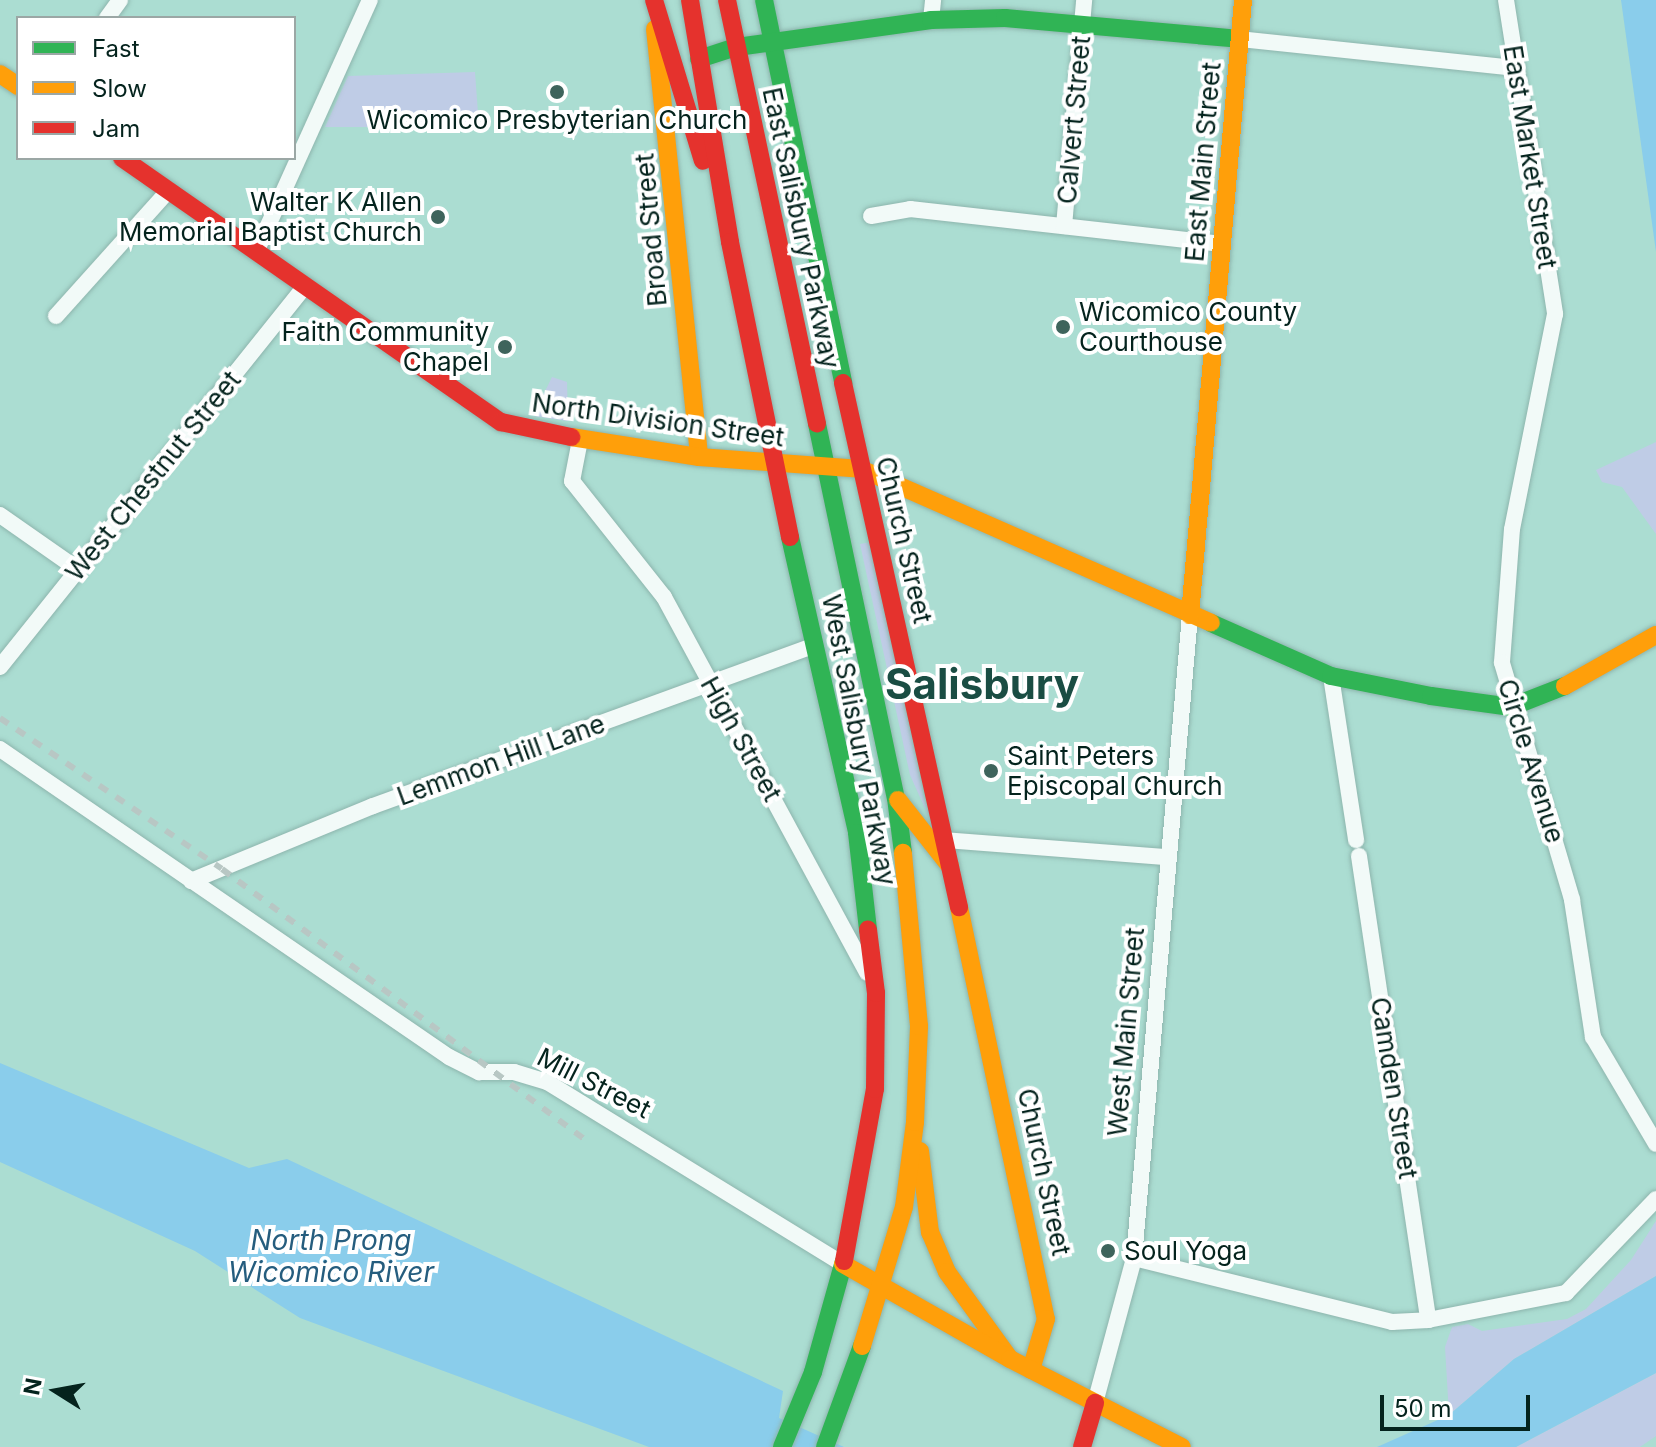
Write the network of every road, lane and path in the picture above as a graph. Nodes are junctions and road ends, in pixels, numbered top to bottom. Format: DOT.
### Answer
graph roads {
  1 [pos="370,0"];
  2 [pos="654,0"];
  3 [pos="690,0"];
  4 [pos="727,0"];
  5 [pos="764,0"];
  6 [pos="933,0"];
  7 [pos="1084,0"];
  8 [pos="1243,0"];
  9 [pos="1506,0"];
  10 [pos="931,20"];
  11 [pos="1082,25"];
  12 [pos="1239,39"];
  13 [pos="773,43"];
  14 [pos="737,47"];
  15 [pos="699,59"];
  16 [pos="1515,68"];
  17 [pos="125,160"];
  18 [pos="169,190"];
  19 [pos="871,216"];
  20 [pos="1064,226"];
  21 [pos="730,242"];
  22 [pos="1222,244"];
  23 [pos="257,250"];
  24 [pos="306,285"];
  25 [pos="1555,314"];
  26 [pos="56,316"];
  27 [pos="580,440"];
  28 [pos="699,457"];
  29 [pos="778,464"];
  30 [pos="823,467"];
  31 [pos="861,469"];
  32 [pos="0,515"];
  33 [pos="77,569"];
  34 [pos="1190,615"];
  35 [pos="1656,635"];
  36 [pos="813,646"];
  37 [pos="0,667"];
  38 [pos="1331,676"];
  39 [pos="711,685"];
  40 [pos="1511,707"];
  41 [pos="0,749"];
  42 [pos="896,798"];
  43 [pos="944,840"];
  44 [pos="1166,857"];
  45 [pos="950,866"];
  46 [pos="191,881"];
  47 [pos="876,993"];
  48 [pos="915,1122"];
  49 [pos="1656,1144"];
  50 [pos="1656,1199"];
  51 [pos="1134,1258"];
  52 [pos="843,1264"];
  53 [pos="883,1287"];
  54 [pos="1428,1320"];
  55 [pos="1010,1359"];
  56 [pos="1031,1370"];
  57 [pos="1095,1403"];
  58 [pos="782,1447"];
  59 [pos="825,1447"];
  60 [pos="1082,1447"];
  61 [pos="1182,1447"];
  1 -- 23 [label="street"];
  2 -- 21 [label="street"];
  2 -- 28 [label="street, Broad Street"];
  3 -- 15 [label="street"];
  4 -- 14 [label="street, East Salisbury Parkway"];
  5 -- 13 [label="street, Church Street"];
  6 -- 10 [label="street"];
  7 -- 11 [label="street, Calvert Street"];
  8 -- 12 [label="street, East Main Street"];
  9 -- 16 [label="street, East Market Street"];
  10 -- 11 [label="street"];
  10 -- 13 [label="street"];
  11 -- 12 [label="street"];
  11 -- 20 [label="street, Calvert Street"];
  12 -- 16 [label="street"];
  12 -- 22 [label="street, East Main Street"];
  13 -- 14 [label="street"];
  13 -- 31 [label="street, Church Street"];
  14 -- 15 [label="street"];
  14 -- 30 [label="street, East Salisbury Parkway"];
  15 -- 21 [label="street"];
  16 -- 25 [label="street, East Market Street"];
  17 -- 18 [label="street, North Division Street"];
  18 -- 23 [label="street, North Division Street"];
  18 -- 26 [label="street"];
  19 -- 20 [label="street"];
  20 -- 22 [label="street, Calvert Street"];
  21 -- 29 [label="street"];
  22 -- 34 [label="street, East Main Street"];
  23 -- 24 [label="street, North Division Street"];
  24 -- 27 [label="street, North Division Street"];
  24 -- 33 [label="street, West Chestnut Street"];
  25 -- 40 [label="street, Circle Avenue"];
  27 -- 28 [label="street, North Division Street"];
  27 -- 39 [label="street, High Street"];
  28 -- 29 [label="street, North Division Street"];
  29 -- 30 [label="street, North Division Street"];
  29 -- 36 [label="street, West Salisbury Parkway"];
  30 -- 31 [label="street, North Division Street"];
  30 -- 42 [label="street, West Salisbury Parkway"];
  31 -- 34 [label="street, North Division Street"];
  31 -- 43 [label="street, Church Street"];
  32 -- 33 [label="street"];
  33 -- 37 [label="street, West Chestnut Street"];
  34 -- 38 [label="street, North Division Street"];
  34 -- 44 [label="street, West Main Street"];
  35 -- 40 [label="street"];
  36 -- 39 [label="street, Lemmon Hill Lane"];
  36 -- 47 [label="street, West Salisbury Parkway"];
  38 -- 40 [label="street, North Division Street"];
  38 -- 54 [label="street, Camden Street"];
  39 -- 46 [label="street, Lemmon Hill Lane"];
  39 -- 47 [label="street, High Street"];
  40 -- 49 [label="street, Circle Avenue"];
  41 -- 46 [label="street, Mill Street"];
  42 -- 45 [label="street"];
  42 -- 48 [label="street, West Salisbury Parkway"];
  43 -- 44 [label="street"];
  43 -- 45 [label="street, Church Street"];
  44 -- 51 [label="street, West Main Street"];
  45 -- 56 [label="street, Church Street"];
  46 -- 52 [label="street, Mill Street"];
  47 -- 52 [label="street, West Salisbury Parkway"];
  48 -- 53 [label="street, West Salisbury Parkway"];
  48 -- 55 [label="street"];
  50 -- 54 [label="street"];
  51 -- 54 [label="street"];
  51 -- 57 [label="street, West Main Street"];
  52 -- 53 [label="street, Mill Street"];
  52 -- 58 [label="street, West Salisbury Parkway"];
  53 -- 55 [label="street, Mill Street"];
  53 -- 59 [label="street, West Salisbury Parkway"];
  55 -- 56 [label="street, Mill Street"];
  56 -- 57 [label="street, Mill Street"];
  57 -- 60 [label="street, West Main Street"];
  57 -- 61 [label="street, Mill Street"];
}
